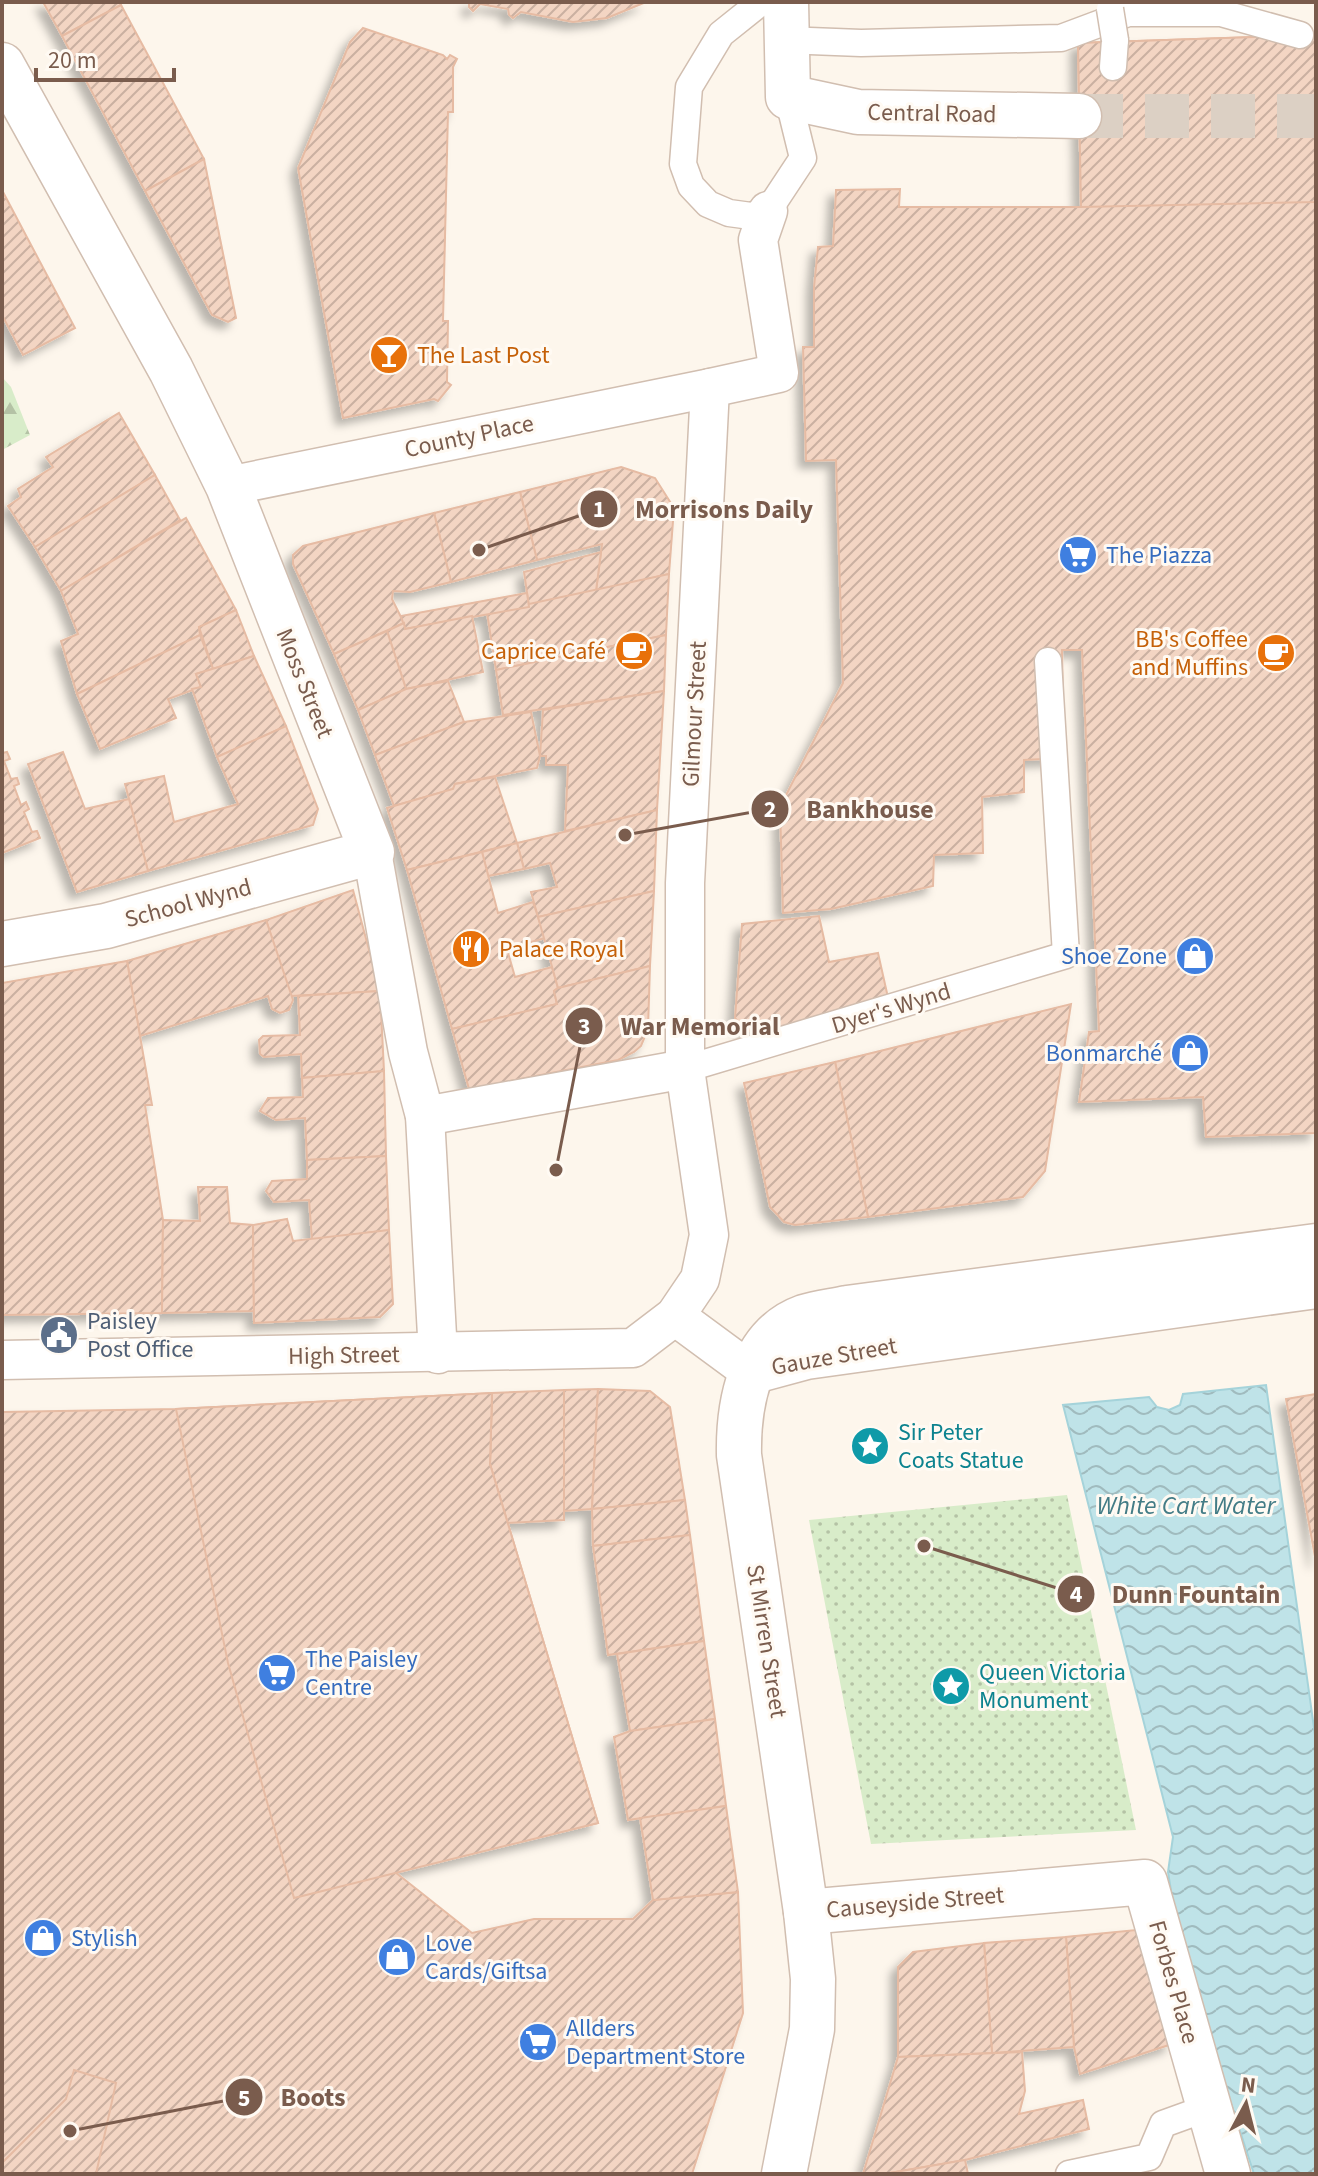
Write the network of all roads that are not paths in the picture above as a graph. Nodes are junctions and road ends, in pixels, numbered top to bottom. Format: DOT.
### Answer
graph roads {
  1 [pos="761,2"];
  2 [pos="1207,2"];
  3 [pos="785,21"];
  4 [pos="1300,35"];
  5 [pos="2,65"];
  6 [pos="1113,67"];
  7 [pos="788,97"];
  8 [pos="1079,116"];
  9 [pos="768,211"];
  10 [pos="710,388"];
  11 [pos="228,486"];
  12 [pos="1048,661"];
  13 [pos="372,852"];
  14 [pos="2,944"];
  15 [pos="685,1069"];
  16 [pos="425,1116"];
  17 [pos="1316,1246"];
  18 [pos="1316,1286"];
  19 [pos="675,1316"];
  20 [pos="438,1354"];
  21 [pos="2,1360"];
  22 [pos="751,1372"];
  23 [pos="1145,1882"];
  24 [pos="806,1912"];
  25 [pos="1210,2107"];
  26 [pos="784,2174"];
  27 [pos="1069,2174"];
  28 [pos="1228,2174"];
  1 -- 9 [label="lane"];
  2 -- 6 [label="lane, bridge"];
  3 -- 4 [label="lane"];
  3 -- 7 [label="street"];
  5 -- 11 [label="street, Moss Street"];
  7 -- 8 [label="street, Central Road"];
  7 -- 9 [label="lane"];
  9 -- 10 [label="street"];
  10 -- 11 [label="street, County Place"];
  10 -- 15 [label="street, Gilmour Street"];
  11 -- 13 [label="street, Moss Street"];
  12 -- 15 [label="lane, Dyer's Wynd"];
  13 -- 14 [label="street, School Wynd"];
  13 -- 16 [label="street, Moss Street"];
  15 -- 16 [label="street, Dyer's Wynd"];
  15 -- 19 [label="street, Gilmour Street"];
  16 -- 20 [label="street, Moss Street"];
  17 -- 22 [label="street, Gauze Street"];
  18 -- 22 [label="street, Gauze Street"];
  19 -- 20 [label="street, High Street"];
  19 -- 22 [label="street"];
  20 -- 21 [label="street, High Street"];
  22 -- 24 [label="street, St Mirren Street"];
  23 -- 24 [label="street, Causeyside Street"];
  23 -- 25 [label="street, Forbes Place"];
  24 -- 26 [label="street, Causeyside Street"];
  25 -- 27 [label="lane"];
  25 -- 28 [label="street, Forbes Place"];
}
